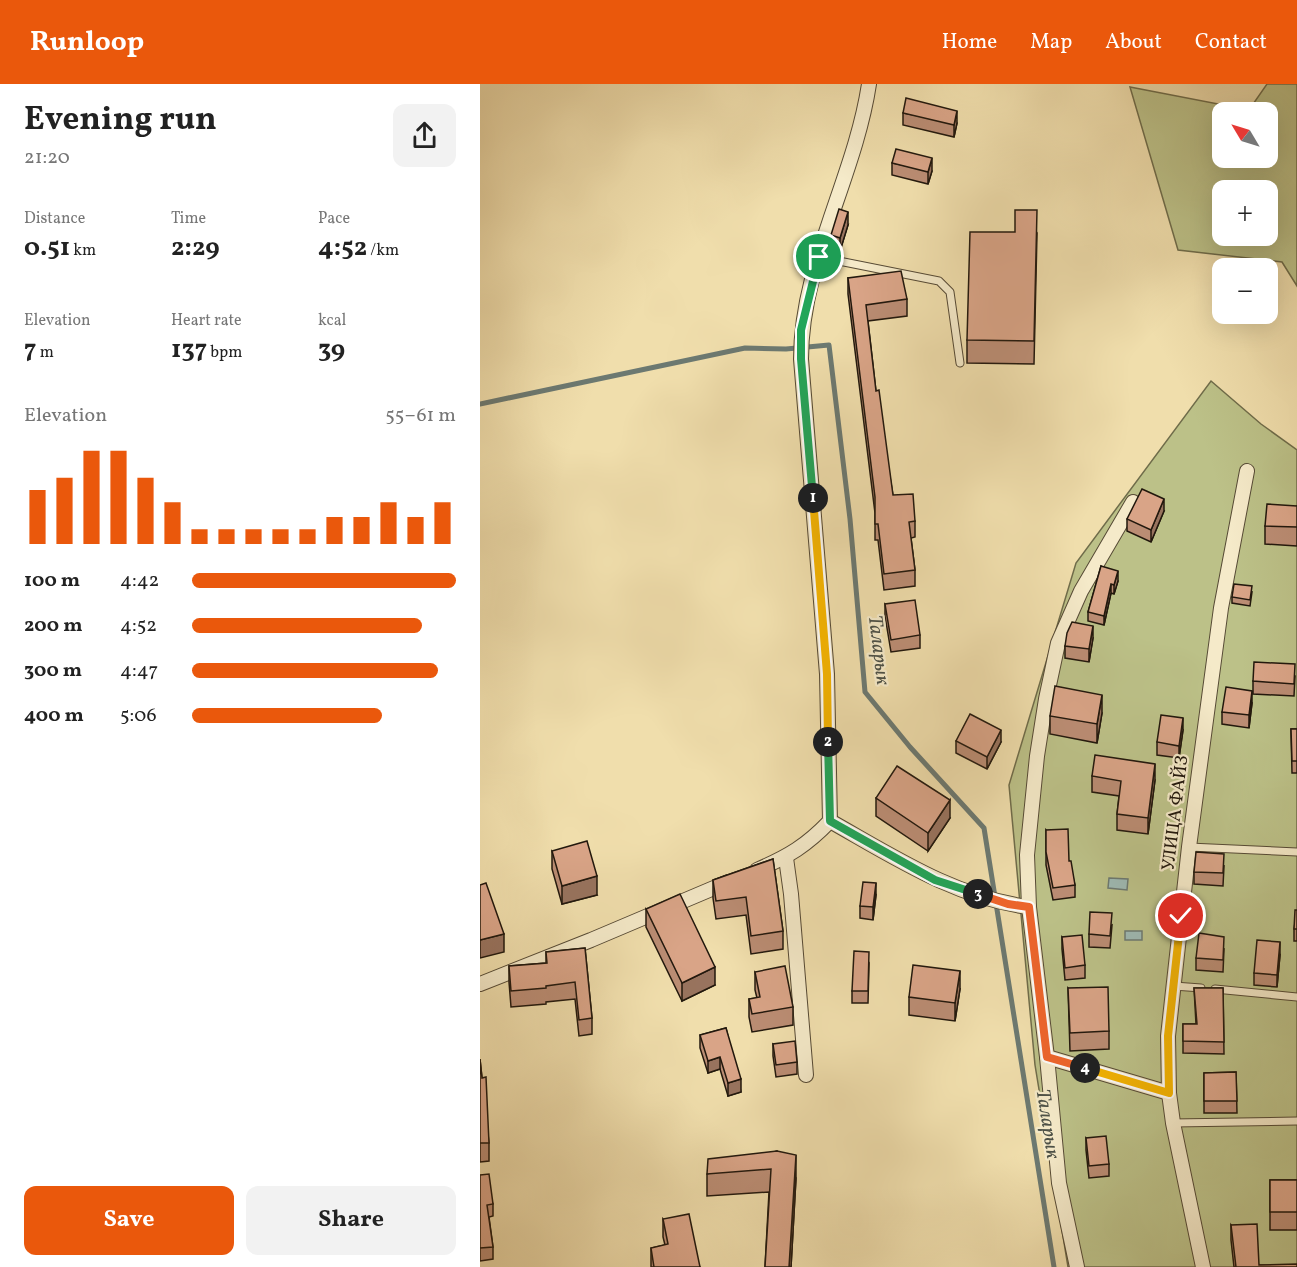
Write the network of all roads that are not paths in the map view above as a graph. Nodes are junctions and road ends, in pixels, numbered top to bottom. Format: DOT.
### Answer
graph roads {
  1 [pos="869,84"];
  2 [pos="819,257"];
  3 [pos="960,363"];
  4 [pos="1247,471"];
  5 [pos="1133,502"];
  6 [pos="830,821"];
  7 [pos="1189,847"];
  8 [pos="1297,852"];
  9 [pos="786,858"];
  10 [pos="1029,907"];
  11 [pos="480,984"];
  12 [pos="1174,986"];
  13 [pos="1297,997"];
  14 [pos="1047,1057"];
  15 [pos="806,1075"];
  16 [pos="1169,1093"];
  17 [pos="1297,1121"];
  18 [pos="1173,1123"];
  19 [pos="1077,1267"];
  20 [pos="1203,1267"];
  1 -- 2 [label="street"];
  2 -- 3 [label="lane"];
  2 -- 6 [label="street"];
  4 -- 7 [label="street, УЛИЦА ФАЙЗ"];
  5 -- 10 [label="street"];
  6 -- 9 [label="street"];
  6 -- 10 [label="street"];
  7 -- 8 [label="lane"];
  7 -- 12 [label="street, УЛИЦА ФАЙЗ"];
  9 -- 11 [label="street"];
  9 -- 15 [label="street"];
  10 -- 14 [label="street"];
  12 -- 13 [label="lane"];
  12 -- 16 [label="street, УЛИЦА ФАЙЗ"];
  14 -- 16 [label="street"];
  14 -- 19 [label="street"];
  16 -- 18 [label="street, УЛИЦА ФАЙЗ"];
  17 -- 18 [label="lane"];
  18 -- 20 [label="street, УЛИЦА ФАЙЗ"];
}
